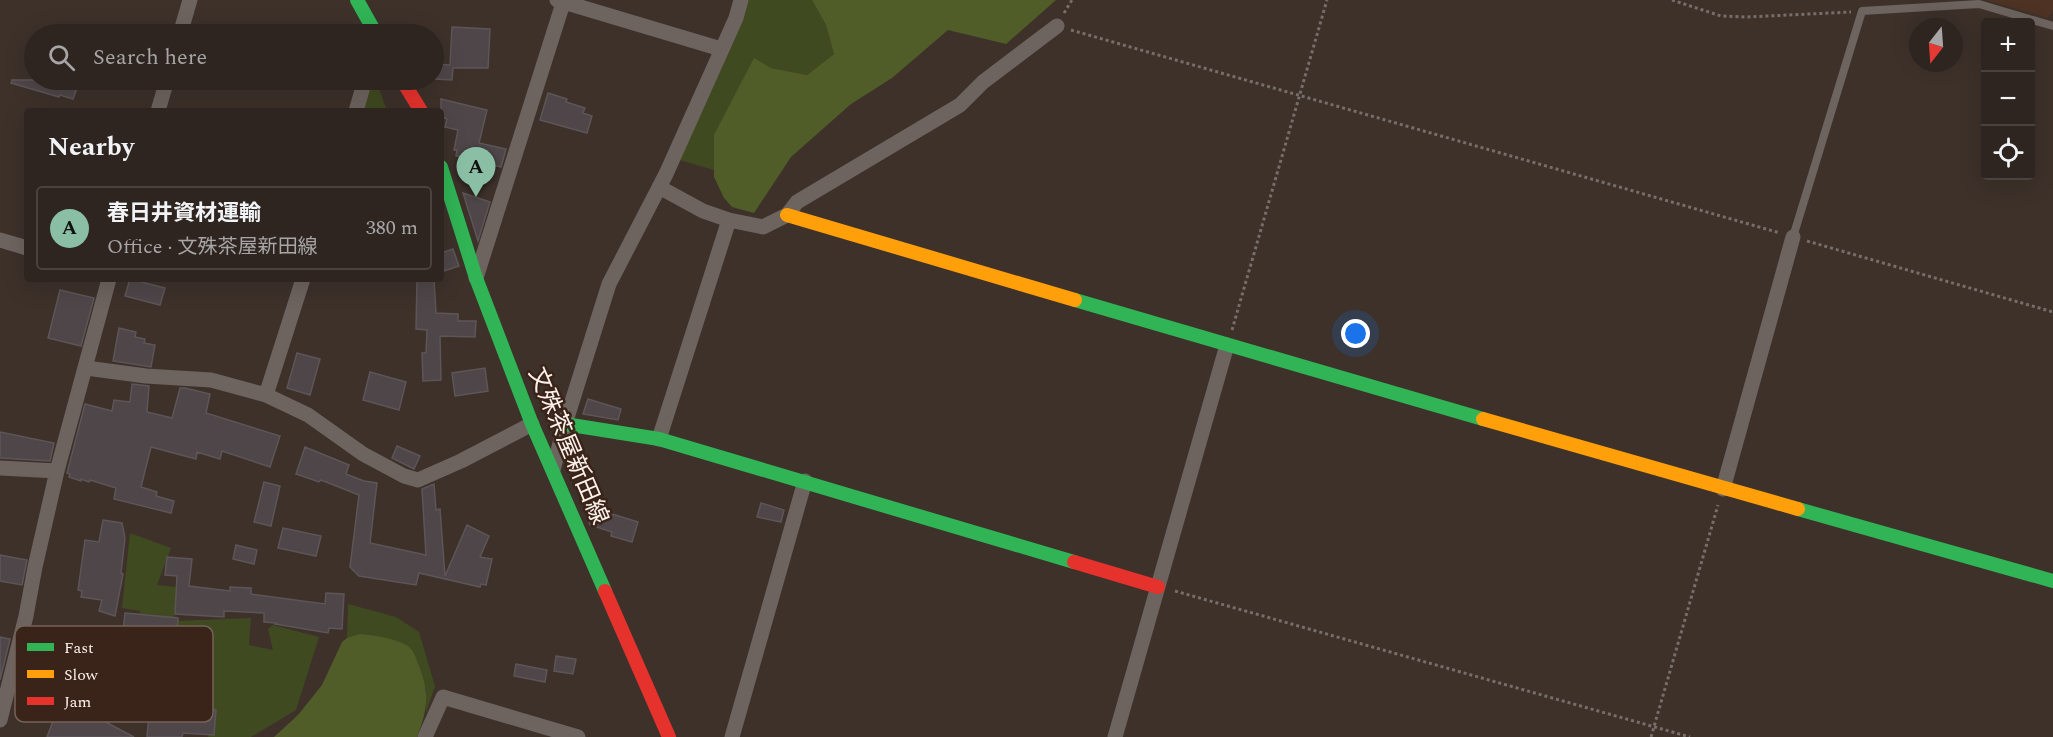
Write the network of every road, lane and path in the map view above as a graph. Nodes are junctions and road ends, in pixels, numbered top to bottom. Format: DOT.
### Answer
graph roads {
  1 [pos="190,0"];
  2 [pos="357,0"];
  3 [pos="741,0"];
  4 [pos="1328,0"];
  5 [pos="1672,0"];
  6 [pos="562,1"];
  7 [pos="1862,11"];
  8 [pos="183,24"];
  9 [pos="370,24"];
  10 [pos="1057,26"];
  11 [pos="2053,26"];
  12 [pos="721,49"];
  13 [pos="164,90"];
  14 [pos="362,90"];
  15 [pos="408,90"];
  16 [pos="1301,95"];
  17 [pos="159,108"];
  18 [pos="357,108"];
  19 [pos="419,108"];
  20 [pos="444,177"];
  21 [pos="659,187"];
  22 [pos="787,215"];
  23 [pos="729,220"];
  24 [pos="1793,237"];
  25 [pos="0,240"];
  26 [pos="24,247"];
  27 [pos="476,278"];
  28 [pos="108,282"];
  29 [pos="302,282"];
  30 [pos="2053,312"];
  31 [pos="1227,345"];
  32 [pos="86,368"];
  33 [pos="266,395"];
  34 [pos="532,424"];
  35 [pos="565,424"];
  36 [pos="659,439"];
  37 [pos="0,468"];
  38 [pos="553,470"];
  39 [pos="57,471"];
  40 [pos="805,481"];
  41 [pos="1723,489"];
  42 [pos="2053,581"];
  43 [pos="1158,586"];
  44 [pos="24,626"];
  45 [pos="15,660"];
  46 [pos="0,720"];
  47 [pos="1654,727"];
  48 [pos="426,737"];
  49 [pos="578,737"];
  50 [pos="669,737"];
  51 [pos="732,737"];
  52 [pos="1115,737"];
  53 [pos="1652,737"];
  54 [pos="1690,737"];
  1 -- 8 [label="street"];
  2 -- 9 [label="street"];
  3 -- 12 [label="street"];
  4 -- 16 [label="path"];
  5 -- 7 [label="path"];
  6 -- 12 [label="street"];
  6 -- 27 [label="street"];
  7 -- 11 [label="lane"];
  7 -- 24 [label="lane"];
  10 -- 16 [label="path"];
  10 -- 22 [label="street"];
  12 -- 21 [label="street"];
  13 -- 17 [label="street"];
  14 -- 18 [label="street"];
  15 -- 19 [label="street"];
  16 -- 24 [label="path"];
  16 -- 31 [label="path"];
  20 -- 27 [label="street, 文殊茶屋新田線"];
  21 -- 23 [label="street"];
  21 -- 35 [label="street"];
  22 -- 23 [label="street"];
  22 -- 31 [label="street"];
  23 -- 36 [label="street"];
  24 -- 30 [label="path"];
  24 -- 41 [label="street"];
  25 -- 26 [label="street"];
  27 -- 34 [label="street, 文殊茶屋新田線"];
  28 -- 32 [label="street"];
  29 -- 33 [label="street"];
  31 -- 41 [label="street"];
  31 -- 43 [label="street"];
  32 -- 33 [label="street"];
  32 -- 39 [label="street"];
  33 -- 34 [label="street"];
  34 -- 38 [label="street, 文殊茶屋新田線"];
  35 -- 36 [label="street"];
  35 -- 38 [label="street"];
  36 -- 40 [label="street"];
  37 -- 39 [label="street"];
  38 -- 50 [label="street, 文殊茶屋新田線"];
  39 -- 44 [label="street"];
  40 -- 43 [label="street"];
  40 -- 51 [label="street"];
  41 -- 42 [label="street"];
  41 -- 47 [label="path"];
  43 -- 47 [label="path"];
  43 -- 52 [label="street"];
  45 -- 46 [label="street"];
  47 -- 53 [label="path"];
  47 -- 54 [label="path"];
  48 -- 49 [label="street"];
}
